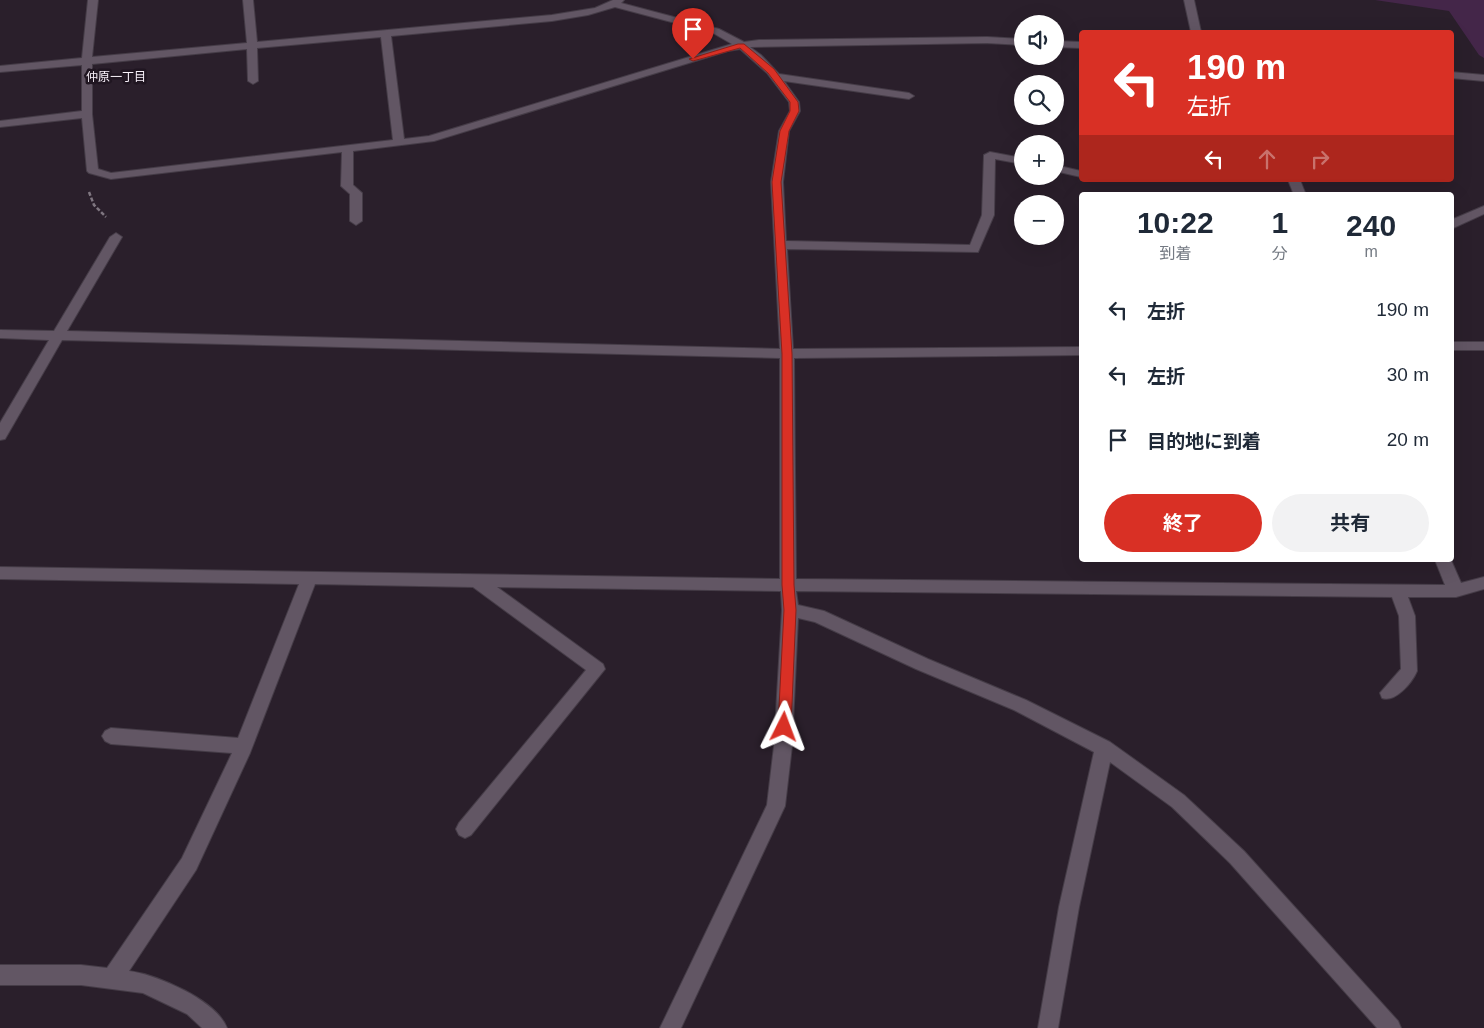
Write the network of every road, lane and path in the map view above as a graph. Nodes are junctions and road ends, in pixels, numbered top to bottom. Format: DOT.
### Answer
graph roads {
  1 [pos="93,0"];
  2 [pos="248,0"];
  3 [pos="1189,0"];
  4 [pos="617,2"];
  5 [pos="1196,30"];
  6 [pos="386,34"];
  7 [pos="1014,42"];
  8 [pos="1064,44"];
  9 [pos="741,45"];
  10 [pos="1079,45"];
  11 [pos="252,46"];
  12 [pos="87,61"];
  13 [pos="0,69"];
  14 [pos="1454,75"];
  15 [pos="776,77"];
  16 [pos="1484,78"];
  17 [pos="253,81"];
  18 [pos="909,96"];
  19 [pos="86,114"];
  20 [pos="0,124"];
  21 [pos="399,143"];
  22 [pos="348,149"];
  23 [pos="1014,160"];
  24 [pos="1064,170"];
  25 [pos="103,174"];
  26 [pos="1079,174"];
  27 [pos="1484,210"];
  28 [pos="356,221"];
  29 [pos="1454,224"];
  30 [pos="116,237"];
  31 [pos="780,245"];
  32 [pos="0,334"];
  33 [pos="59,336"];
  34 [pos="1454,346"];
  35 [pos="1484,346"];
  36 [pos="1079,351"];
  37 [pos="787,354"];
  38 [pos="0,435"];
  39 [pos="1444,562"];
  40 [pos="0,573"];
  41 [pos="309,578"];
  42 [pos="476,580"];
  43 [pos="1484,583"];
  44 [pos="788,585"];
  45 [pos="1398,591"];
  46 [pos="1456,591"];
  47 [pos="790,610"];
  48 [pos="1388,693"];
  49 [pos="111,736"];
  50 [pos="243,746"];
  51 [pos="1104,748"];
  52 [pos="465,829"];
  53 [pos="0,976"];
  54 [pos="112,979"];
  55 [pos="217,1028"];
  56 [pos="670,1028"];
  57 [pos="1048,1028"];
  58 [pos="1391,1028"];
  1 -- 12 [label="street"];
  2 -- 11 [label="street"];
  3 -- 5 [label="street"];
  4 -- 6 [label="street"];
  4 -- 9 [label="street"];
  6 -- 11 [label="street"];
  6 -- 21 [label="street"];
  7 -- 9 [label="street"];
  8 -- 10 [label="street"];
  9 -- 15 [label="street"];
  9 -- 21 [label="street"];
  11 -- 12 [label="street"];
  11 -- 17 [label="street"];
  12 -- 13 [label="street"];
  12 -- 19 [label="street"];
  14 -- 16 [label="street"];
  15 -- 18 [label="street"];
  15 -- 31 [label="street"];
  19 -- 20 [label="street"];
  19 -- 25 [label="street"];
  21 -- 22 [label="street"];
  22 -- 25 [label="street"];
  22 -- 28 [label="street"];
  23 -- 31 [label="street"];
  24 -- 26 [label="street"];
  25 -- 30 [label="path"];
  27 -- 29 [label="street"];
  30 -- 33 [label="street"];
  31 -- 37 [label="street"];
  32 -- 33 [label="street"];
  33 -- 37 [label="street"];
  33 -- 38 [label="street"];
  34 -- 35 [label="street"];
  36 -- 37 [label="street"];
  37 -- 44 [label="street"];
  39 -- 46 [label="street"];
  40 -- 41 [label="street"];
  41 -- 42 [label="street"];
  41 -- 50 [label="street"];
  42 -- 44 [label="street"];
  42 -- 52 [label="street"];
  43 -- 46 [label="street"];
  44 -- 45 [label="street"];
  44 -- 47 [label="street"];
  45 -- 46 [label="street"];
  45 -- 48 [label="street"];
  47 -- 51 [label="street"];
  47 -- 56 [label="street"];
  49 -- 50 [label="street"];
  50 -- 54 [label="street"];
  51 -- 57 [label="street"];
  51 -- 58 [label="street"];
  53 -- 54 [label="street"];
  54 -- 55 [label="street"];
}
